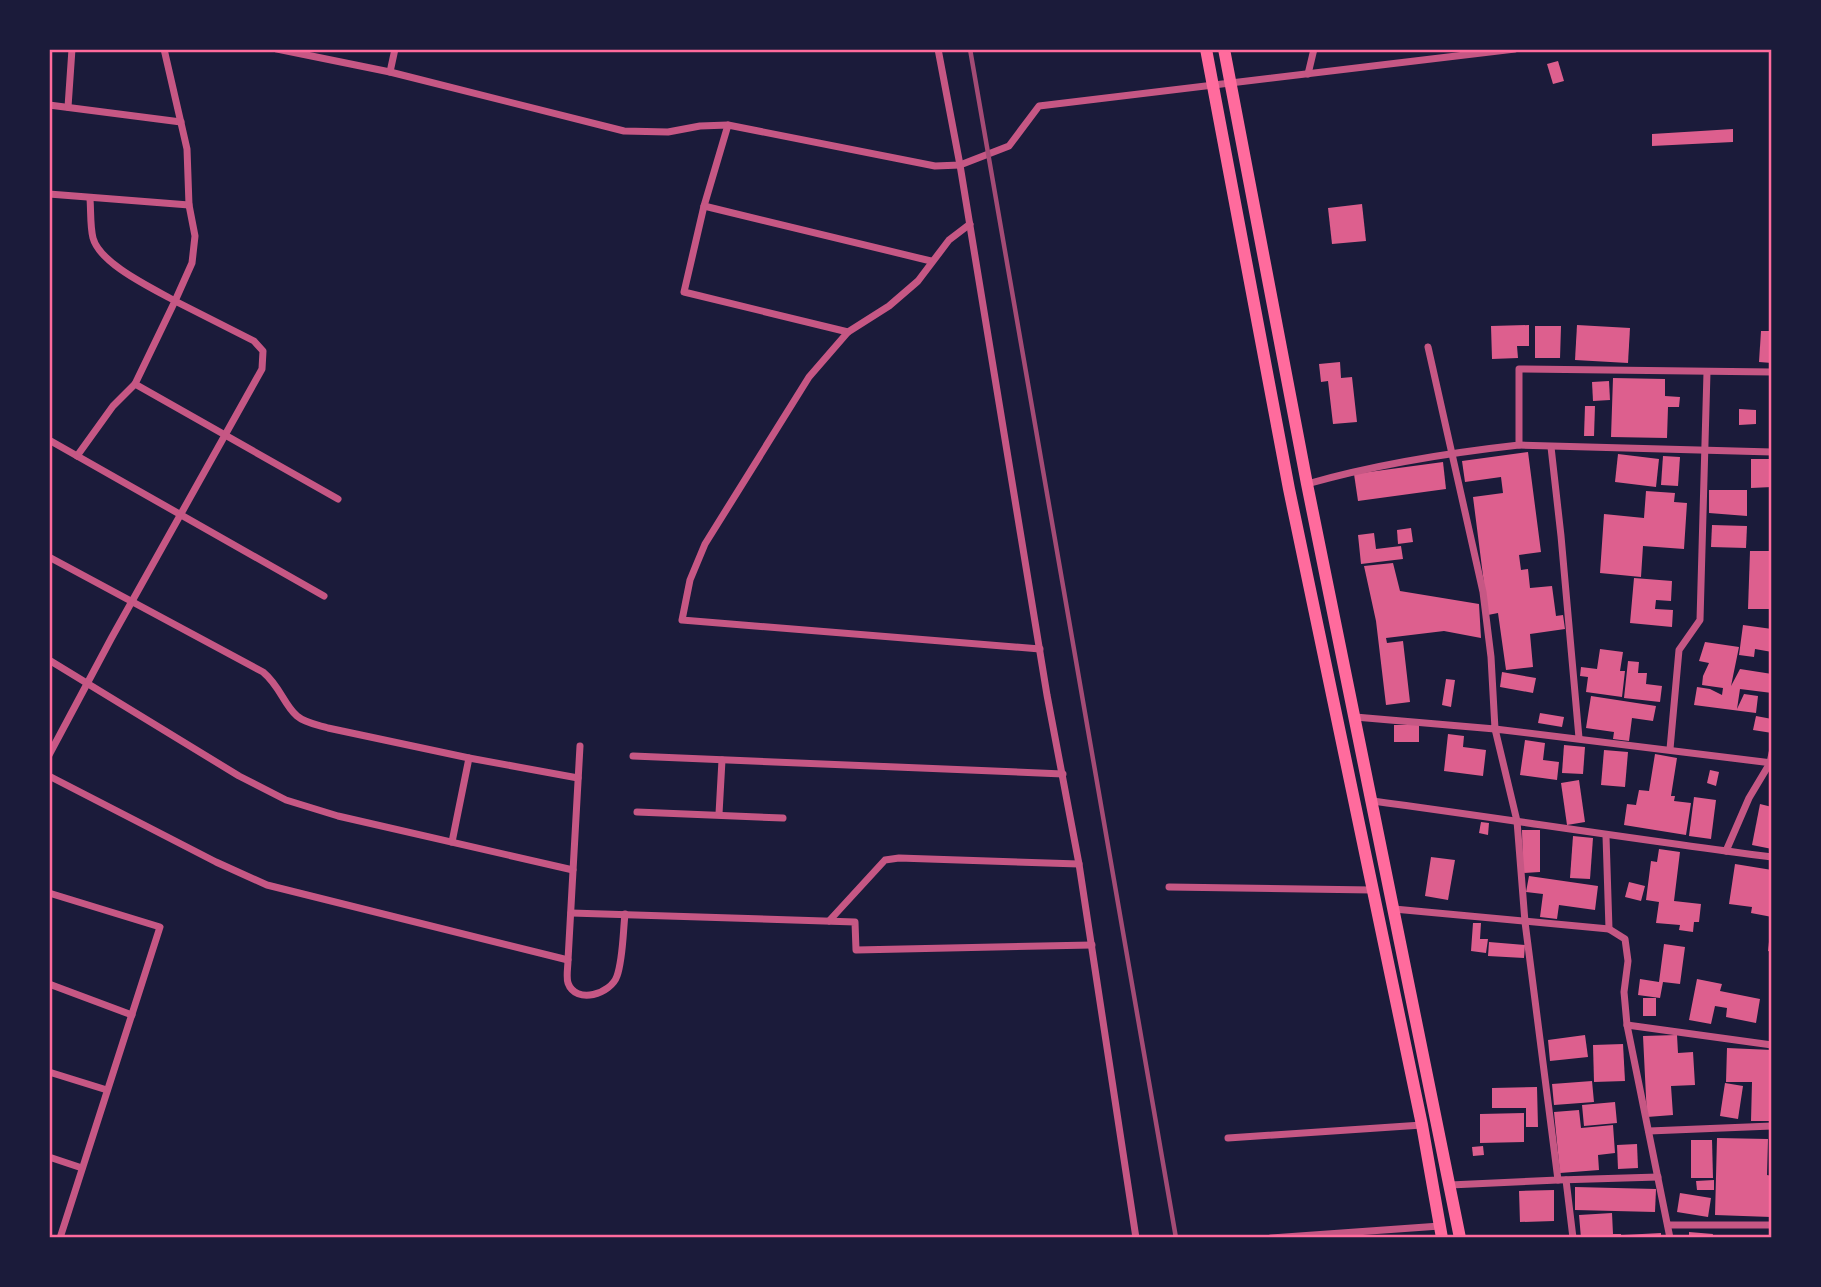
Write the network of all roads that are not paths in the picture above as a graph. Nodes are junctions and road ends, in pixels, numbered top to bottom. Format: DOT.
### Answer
graph roads {
  1 [pos="72,49"];
  2 [pos="164,49"];
  3 [pos="277,49"];
  4 [pos="395,49"];
  5 [pos="938,49"];
  6 [pos="1206,49"];
  7 [pos="1224,49"];
  8 [pos="1314,49"];
  9 [pos="1515,49"];
  10 [pos="390,72"];
  11 [pos="1308,74"];
  12 [pos="1231,83"];
  13 [pos="1214,85"];
  14 [pos="49,105"];
  15 [pos="68,107"];
  16 [pos="181,122"];
  17 [pos="728,125"];
  18 [pos="960,165"];
  19 [pos="49,194"];
  20 [pos="90,199"];
  21 [pos="189,205"];
  22 [pos="704,206"];
  23 [pos="970,224"];
  24 [pos="931,261"];
  25 [pos="175,301"];
  26 [pos="848,332"];
  27 [pos="1429,347"];
  28 [pos="1707,372"];
  29 [pos="1772,372"];
  30 [pos="135,384"];
  31 [pos="225,433"];
  32 [pos="49,440"];
  33 [pos="1519,445"];
  34 [pos="1551,447"];
  35 [pos="1703,451"];
  36 [pos="1451,452"];
  37 [pos="1772,452"];
  38 [pos="77,456"];
  39 [pos="1307,484"];
  40 [pos="338,499"];
  41 [pos="180,514"];
  42 [pos="49,557"];
  43 [pos="324,597"];
  44 [pos="131,603"];
  45 [pos="1040,649"];
  46 [pos="49,660"];
  47 [pos="88,682"];
  48 [pos="1355,717"];
  49 [pos="1495,729"];
  50 [pos="1579,738"];
  51 [pos="580,746"];
  52 [pos="1670,749"];
  53 [pos="1772,752"];
  54 [pos="49,755"];
  55 [pos="633,756"];
  56 [pos="469,758"];
  57 [pos="722,760"];
  58 [pos="1771,763"];
  59 [pos="1063,774"];
  60 [pos="49,776"];
  61 [pos="578,778"];
  62 [pos="1373,801"];
  63 [pos="637,812"];
  64 [pos="719,814"];
  65 [pos="783,818"];
  66 [pos="1517,821"];
  67 [pos="1606,836"];
  68 [pos="452,842"];
  69 [pos="1726,851"];
  70 [pos="1772,857"];
  71 [pos="1079,864"];
  72 [pos="573,870"];
  73 [pos="1169,887"];
  74 [pos="1372,890"];
  75 [pos="49,893"];
  76 [pos="1394,909"];
  77 [pos="570,913"];
  78 [pos="625,914"];
  79 [pos="829,921"];
  80 [pos="1525,922"];
  81 [pos="1609,929"];
  82 [pos="1092,945"];
  83 [pos="568,960"];
  84 [pos="49,984"];
  85 [pos="132,1015"];
  86 [pos="1626,1025"];
  87 [pos="1772,1045"];
  88 [pos="49,1072"];
  89 [pos="107,1090"];
  90 [pos="1422,1125"];
  91 [pos="1772,1126"];
  92 [pos="1649,1132"];
  93 [pos="1228,1138"];
  94 [pos="49,1157"];
  95 [pos="82,1168"];
  96 [pos="1658,1177"];
  97 [pos="1562,1180"];
  98 [pos="1450,1185"];
  99 [pos="1668,1225"];
  100 [pos="1772,1225"];
  101 [pos="1441,1232"];
  102 [pos="60,1238"];
  103 [pos="1136,1238"];
  104 [pos="1271,1238"];
  105 [pos="1460,1238"];
  106 [pos="1573,1238"];
  107 [pos="1670,1238"];
  1 -- 15 [label="street"];
  2 -- 16 [label="street"];
  3 -- 10 [label="street"];
  4 -- 10 [label="street"];
  5 -- 18 [label="street"];
  6 -- 13 [label="main road"];
  7 -- 12 [label="main road"];
  8 -- 11 [label="street"];
  9 -- 11 [label="street"];
  10 -- 17 [label="street"];
  11 -- 12 [label="street"];
  12 -- 13 [label="street"];
  12 -- 39 [label="main road"];
  13 -- 18 [label="street"];
  13 -- 74 [label="main road"];
  14 -- 15 [label="street"];
  15 -- 16 [label="street"];
  16 -- 21 [label="street"];
  17 -- 18 [label="street"];
  17 -- 22 [label="street"];
  18 -- 23 [label="street"];
  19 -- 20 [label="street"];
  20 -- 21 [label="street"];
  20 -- 25 [label="street"];
  21 -- 25 [label="street"];
  22 -- 24 [label="street"];
  22 -- 26 [label="street"];
  23 -- 24 [label="street"];
  23 -- 45 [label="street"];
  24 -- 26 [label="street"];
  25 -- 30 [label="street"];
  25 -- 31 [label="street"];
  26 -- 45 [label="street"];
  27 -- 36 [label="street"];
  28 -- 29 [label="street"];
  28 -- 33 [label="street"];
  28 -- 35 [label="street"];
  30 -- 31 [label="street"];
  30 -- 38 [label="street"];
  31 -- 40 [label="street"];
  31 -- 41 [label="street"];
  32 -- 38 [label="street"];
  33 -- 34 [label="street"];
  33 -- 36 [label="street"];
  34 -- 35 [label="street"];
  34 -- 50 [label="street"];
  35 -- 37 [label="street"];
  35 -- 52 [label="street"];
  36 -- 39 [label="street"];
  36 -- 49 [label="street"];
  38 -- 41 [label="street"];
  39 -- 48 [label="main road"];
  41 -- 43 [label="street"];
  41 -- 44 [label="street"];
  42 -- 44 [label="street"];
  44 -- 47 [label="street"];
  44 -- 56 [label="street"];
  45 -- 59 [label="street"];
  46 -- 47 [label="street"];
  47 -- 54 [label="street"];
  47 -- 68 [label="street"];
  48 -- 49 [label="street"];
  48 -- 62 [label="main road"];
  49 -- 50 [label="street"];
  49 -- 66 [label="street"];
  50 -- 52 [label="street"];
  51 -- 61 [label="street"];
  52 -- 58 [label="street"];
  53 -- 58 [label="street"];
  55 -- 57 [label="street"];
  56 -- 61 [label="street"];
  56 -- 68 [label="street"];
  57 -- 59 [label="street"];
  57 -- 64 [label="street"];
  58 -- 69 [label="street"];
  59 -- 71 [label="street"];
  60 -- 83 [label="street"];
  61 -- 72 [label="street"];
  62 -- 66 [label="street"];
  62 -- 76 [label="main road"];
  63 -- 64 [label="street"];
  64 -- 65 [label="street"];
  66 -- 67 [label="street"];
  66 -- 80 [label="street"];
  67 -- 69 [label="street"];
  67 -- 81 [label="street"];
  68 -- 72 [label="street"];
  69 -- 70 [label="street"];
  71 -- 79 [label="street"];
  71 -- 82 [label="street"];
  72 -- 77 [label="street"];
  73 -- 74 [label="street"];
  74 -- 90 [label="main road"];
  75 -- 85 [label="street"];
  76 -- 80 [label="street"];
  76 -- 98 [label="main road"];
  77 -- 78 [label="street"];
  77 -- 83 [label="street"];
  78 -- 79 [label="street"];
  78 -- 83 [label="street"];
  79 -- 82 [label="street"];
  80 -- 81 [label="street"];
  80 -- 97 [label="street"];
  81 -- 86 [label="street"];
  82 -- 103 [label="street"];
  84 -- 85 [label="street"];
  85 -- 89 [label="street"];
  86 -- 87 [label="street"];
  86 -- 92 [label="street"];
  88 -- 89 [label="street"];
  89 -- 95 [label="street"];
  90 -- 93 [label="street"];
  90 -- 101 [label="main road"];
  91 -- 92 [label="street"];
  92 -- 96 [label="street"];
  94 -- 95 [label="street"];
  95 -- 102 [label="street"];
  96 -- 97 [label="street"];
  96 -- 99 [label="street"];
  97 -- 98 [label="street"];
  97 -- 106 [label="street"];
  98 -- 105 [label="main road"];
  99 -- 100 [label="street"];
  99 -- 107 [label="street"];
  101 -- 104 [label="street"];
}
